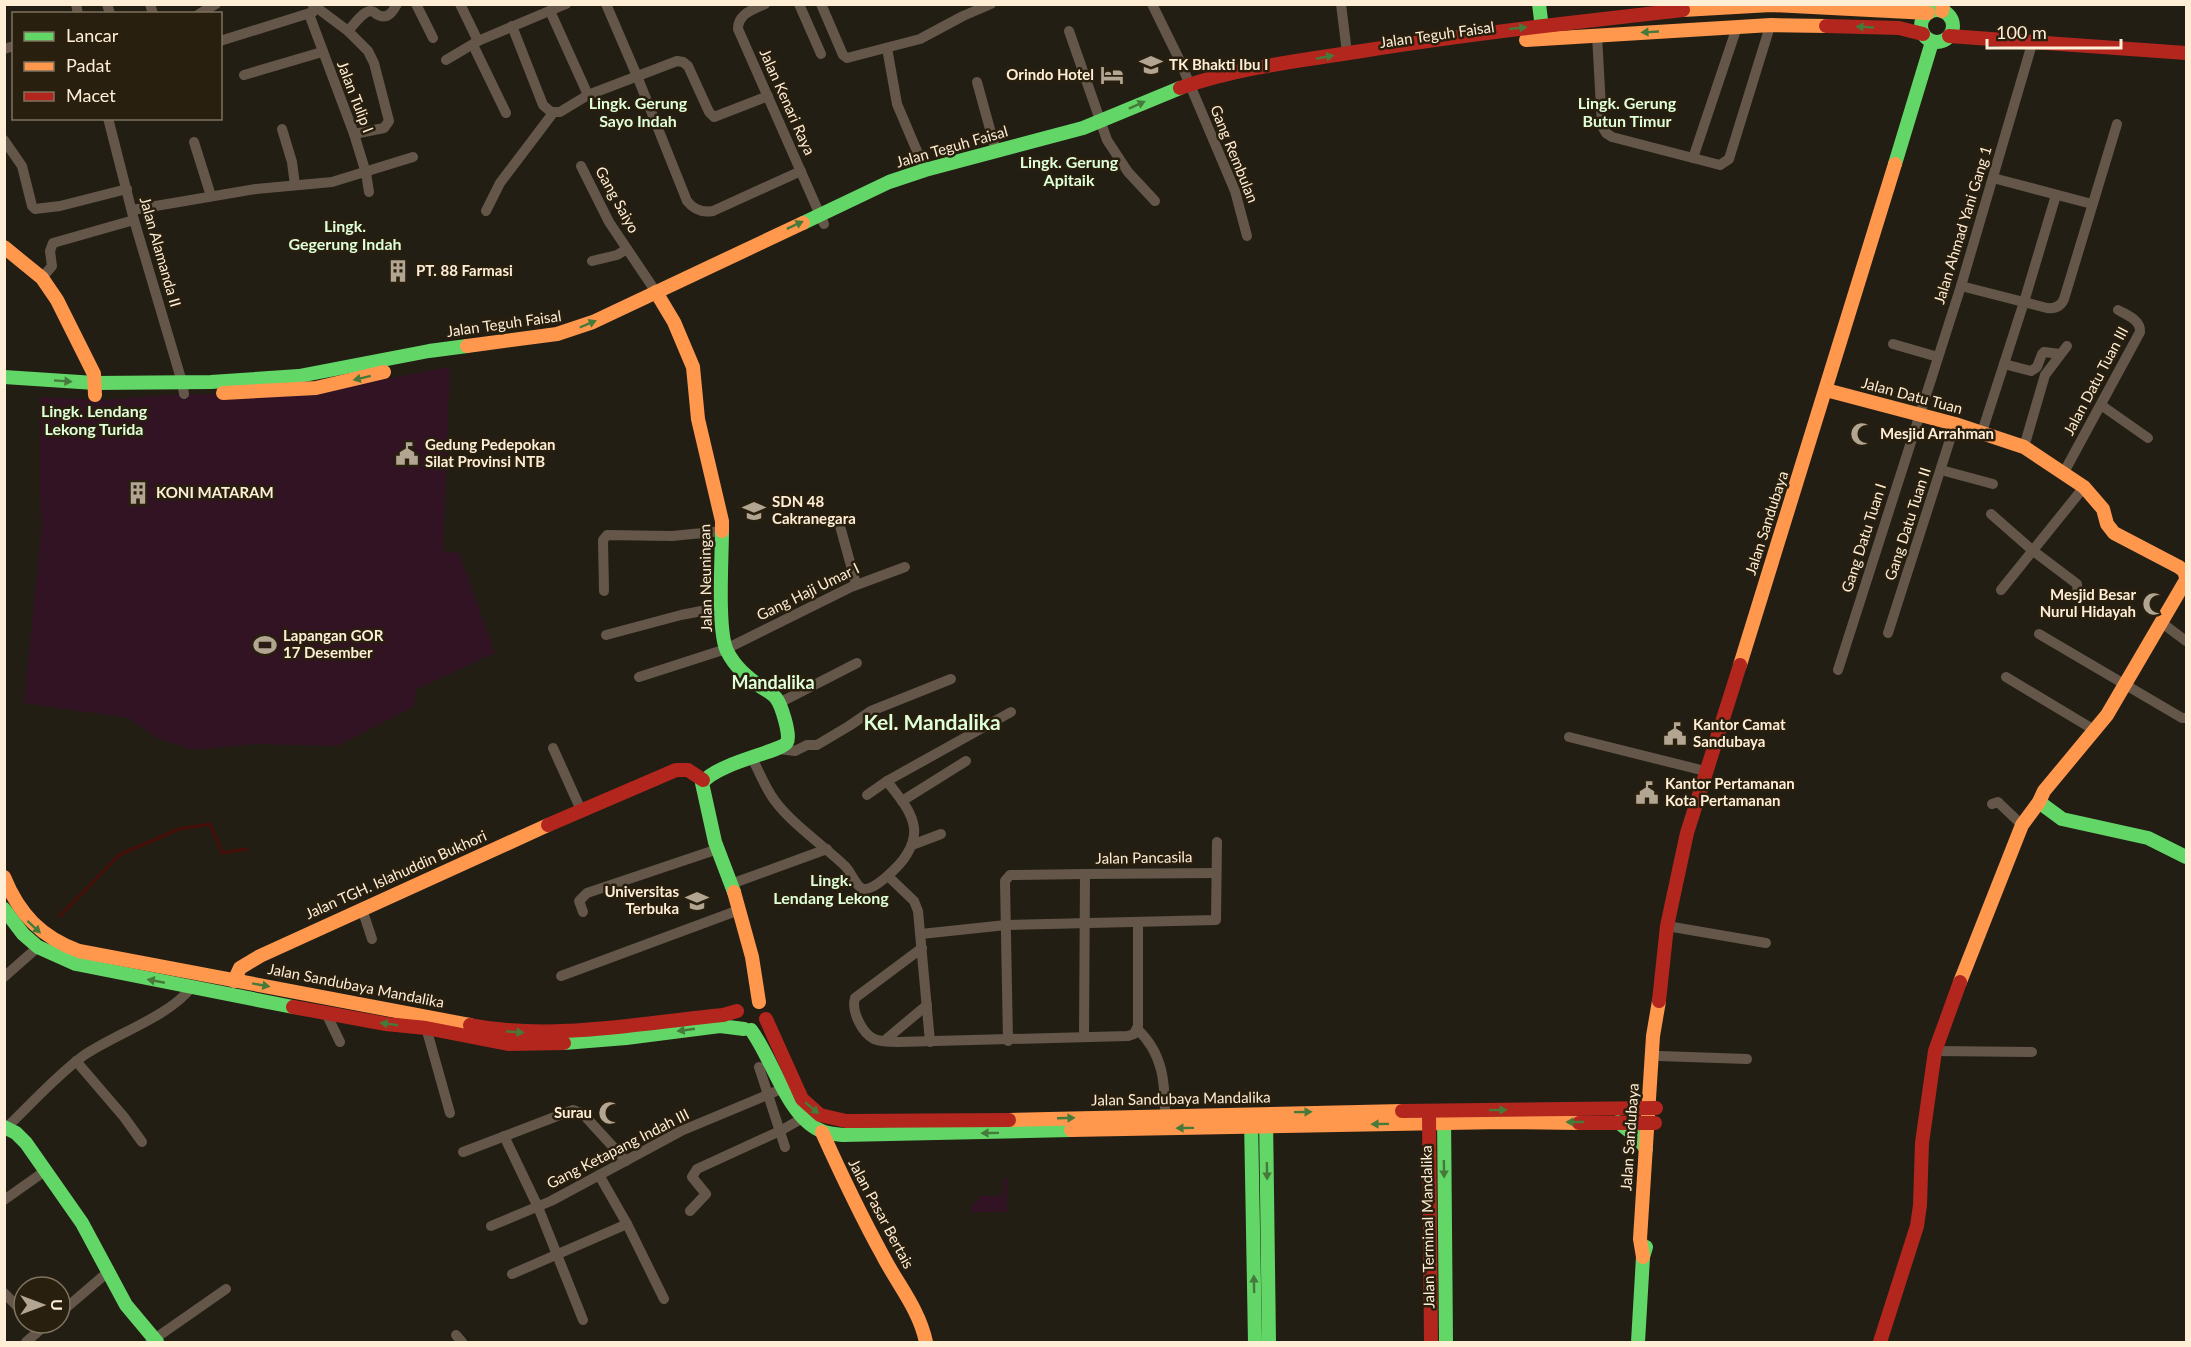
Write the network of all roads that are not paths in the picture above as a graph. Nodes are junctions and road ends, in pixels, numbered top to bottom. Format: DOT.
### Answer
graph roads {
  1 [pos="216,4"];
  2 [pos="398,4"];
  3 [pos="416,4"];
  4 [pos="566,4"];
  5 [pos="606,4"];
  6 [pos="799,4"];
  7 [pos="821,4"];
  8 [pos="991,4"];
  9 [pos="1152,4"];
  10 [pos="1341,4"];
  11 [pos="1539,4"];
  12 [pos="460,5"];
  13 [pos="762,5"];
  14 [pos="1772,5"];
  15 [pos="1786,5"];
  16 [pos="315,8"];
  17 [pos="1684,10"];
  18 [pos="1938,10"];
  19 [pos="550,11"];
  20 [pos="202,12"];
  21 [pos="1771,25"];
  22 [pos="512,27"];
  23 [pos="1737,27"];
  24 [pos="1684,30"];
  25 [pos="348,31"];
  26 [pos="1069,31"];
  27 [pos="1951,31"];
  28 [pos="1543,32"];
  29 [pos="1598,35"];
  30 [pos="433,38"];
  31 [pos="1927,38"];
  32 [pos="222,40"];
  33 [pos="2187,40"];
  34 [pos="476,43"];
  35 [pos="2032,44"];
  36 [pos="887,48"];
  37 [pos="322,52"];
  38 [pos="1347,53"];
  39 [pos="2187,53"];
  40 [pos="821,54"];
  41 [pos="446,60"];
  42 [pos="244,75"];
  43 [pos="637,76"];
  44 [pos="977,82"];
  45 [pos="1191,89"];
  46 [pos="588,95"];
  47 [pos="768,96"];
  48 [pos="506,113"];
  49 [pos="553,113"];
  50 [pos="109,120"];
  51 [pos="2117,124"];
  52 [pos="1102,127"];
  53 [pos="282,129"];
  54 [pos="354,134"];
  55 [pos="4,140"];
  56 [pos="194,142"];
  57 [pos="996,151"];
  58 [pos="413,157"];
  59 [pos="1693,158"];
  60 [pos="581,166"];
  61 [pos="925,170"];
  62 [pos="801,171"];
  63 [pos="366,172"];
  64 [pos="1993,178"];
  65 [pos="295,185"];
  66 [pos="127,189"];
  67 [pos="369,192"];
  68 [pos="2056,195"];
  69 [pos="211,196"];
  70 [pos="1155,201"];
  71 [pos="2092,204"];
  72 [pos="486,211"];
  73 [pos="133,215"];
  74 [pos="822,219"];
  75 [pos="1247,236"];
  76 [pos="4,247"];
  77 [pos="627,249"];
  78 [pos="592,261"];
  79 [pos="42,278"];
  80 [pos="1960,286"];
  81 [pos="660,297"];
  82 [pos="2024,302"];
  83 [pos="2118,310"];
  84 [pos="1893,344"];
  85 [pos="1938,357"];
  86 [pos="2004,364"];
  87 [pos="4,377"];
  88 [pos="183,388"];
  89 [pos="95,389"];
  90 [pos="4,390"];
  91 [pos="1826,390"];
  92 [pos="2101,405"];
  93 [pos="1920,414"];
  94 [pos="1955,424"];
  95 [pos="1982,432"];
  96 [pos="2148,438"];
  97 [pos="2024,447"];
  98 [pos="1941,470"];
  99 [pos="2063,474"];
  100 [pos="1993,484"];
  101 [pos="2084,487"];
  102 [pos="1991,514"];
  103 [pos="840,526"];
  104 [pos="723,531"];
  105 [pos="2032,550"];
  106 [pos="905,567"];
  107 [pos="2186,576"];
  108 [pos="856,584"];
  109 [pos="2001,590"];
  110 [pos="604,591"];
  111 [pos="2078,595"];
  112 [pos="722,607"];
  113 [pos="2166,626"];
  114 [pos="1888,633"];
  115 [pos="2039,634"];
  116 [pos="606,635"];
  117 [pos="2187,641"];
  118 [pos="726,649"];
  119 [pos="857,663"];
  120 [pos="1838,670"];
  121 [pos="639,677"];
  122 [pos="2006,677"];
  123 [pos="951,679"];
  124 [pos="2125,686"];
  125 [pos="779,703"];
  126 [pos="1011,712"];
  127 [pos="2187,718"];
  128 [pos="2096,730"];
  129 [pos="1569,737"];
  130 [pos="553,748"];
  131 [pos="779,749"];
  132 [pos="751,756"];
  133 [pos="966,761"];
  134 [pos="1705,771"];
  135 [pos="703,780"];
  136 [pos="887,780"];
  137 [pos="867,795"];
  138 [pos="902,801"];
  139 [pos="2039,802"];
  140 [pos="1992,804"];
  141 [pos="581,810"];
  142 [pos="2022,825"];
  143 [pos="941,834"];
  144 [pos="1217,842"];
  145 [pos="912,845"];
  146 [pos="718,849"];
  147 [pos="827,849"];
  148 [pos="2187,856"];
  149 [pos="1216,873"];
  150 [pos="1085,874"];
  151 [pos="4,877"];
  152 [pos="891,879"];
  153 [pos="731,884"];
  154 [pos="4,909"];
  155 [pos="362,909"];
  156 [pos="739,910"];
  157 [pos="583,912"];
  158 [pos="1138,923"];
  159 [pos="1085,924"];
  160 [pos="1006,925"];
  161 [pos="1666,926"];
  162 [pos="921,934"];
  163 [pos="372,939"];
  164 [pos="1766,943"];
  165 [pos="38,947"];
  166 [pos="922,948"];
  167 [pos="561,976"];
  168 [pos="4,977"];
  169 [pos="218,977"];
  170 [pos="234,981"];
  171 [pos="191,988"];
  172 [pos="214,993"];
  173 [pos="759,1002"];
  174 [pos="927,1005"];
  175 [pos="325,1011"];
  176 [pos="737,1011"];
  177 [pos="766,1019"];
  178 [pos="1657,1020"];
  179 [pos="424,1022"];
  180 [pos="1137,1029"];
  181 [pos="747,1030"];
  182 [pos="1084,1036"];
  183 [pos="884,1041"];
  184 [pos="1008,1041"];
  185 [pos="340,1042"];
  186 [pos="930,1042"];
  187 [pos="1935,1051"];
  188 [pos="2032,1052"];
  189 [pos="1659,1056"];
  190 [pos="1747,1059"];
  191 [pos="76,1061"];
  192 [pos="759,1067"];
  193 [pos="784,1088"];
  194 [pos="764,1097"];
  195 [pos="1652,1108"];
  196 [pos="450,1113"];
  197 [pos="1165,1115"];
  198 [pos="1444,1116"];
  199 [pos="1429,1117"];
  200 [pos="801,1119"];
  201 [pos="1251,1120"];
  202 [pos="1266,1120"];
  203 [pos="1618,1122"];
  204 [pos="1651,1123"];
  205 [pos="1016,1126"];
  206 [pos="898,1127"];
  207 [pos="5,1128"];
  208 [pos="780,1131"];
  209 [pos="822,1132"];
  210 [pos="504,1136"];
  211 [pos="142,1142"];
  212 [pos="785,1147"];
  213 [pos="1646,1149"];
  214 [pos="463,1152"];
  215 [pos="626,1161"];
  216 [pos="45,1171"];
  217 [pos="599,1175"];
  218 [pos="4,1200"];
  219 [pos="538,1207"];
  220 [pos="690,1211"];
  221 [pos="627,1224"];
  222 [pos="491,1226"];
  223 [pos="558,1254"];
  224 [pos="1643,1257"];
  225 [pos="108,1272"];
  226 [pos="512,1274"];
  227 [pos="226,1288"];
  228 [pos="664,1299"];
  229 [pos="72,1303"];
  230 [pos="583,1320"];
  231 [pos="154,1341"];
  232 [pos="926,1342"];
  233 [pos="1255,1342"];
  234 [pos="1269,1342"];
  235 [pos="1431,1342"];
  236 [pos="1446,1342"];
  237 [pos="1638,1342"];
  238 [pos="1880,1342"];
  1 -- 20 [label="street"];
  2 -- 25 [label="street"];
  3 -- 30 [label="street"];
  4 -- 19 [label="street"];
  5 -- 43 [label="street"];
  6 -- 40 [label="street"];
  7 -- 36 [label="street"];
  8 -- 36 [label="street"];
  9 -- 45 [label="street, Gang Rembulan"];
  10 -- 38 [label="street"];
  11 -- 28 [label="main road"];
  12 -- 34 [label="street"];
  13 -- 47 [label="street, Jalan Kenari Raya"];
  14 -- 15 [label="main road, Jalan Teguh Faisal"];
  14 -- 17 [label="main road, Jalan Teguh Faisal"];
  14 -- 21 [label="street"];
  15 -- 18 [label="main road, Jalan Teguh Faisal"];
  16 -- 25 [label="street"];
  16 -- 32 [label="street"];
  16 -- 37 [label="street, Jalan Tulip I"];
  17 -- 24 [label="main road"];
  17 -- 28 [label="main road, Jalan Teguh Faisal"];
  18 -- 27 [label="main road"];
  18 -- 31 [label="main road"];
  19 -- 22 [label="street"];
  19 -- 46 [label="street"];
  21 -- 23 [label="main road, Jalan Teguh Faisal"];
  31 -- 21 [label="main road, Jalan Teguh Faisal, one-way"];
  21 -- 59 [label="street"];
  22 -- 34 [label="street"];
  22 -- 49 [label="street"];
  23 -- 24 [label="main road, Jalan Teguh Faisal"];
  23 -- 59 [label="street"];
  24 -- 29 [label="main road, Jalan Teguh Faisal, one-way"];
  25 -- 54 [label="street"];
  26 -- 52 [label="street"];
  27 -- 31 [label="main road"];
  27 -- 33 [label="main road"];
  27 -- 35 [label="main road"];
  28 -- 29 [label="main road, Jalan Teguh Faisal"];
  38 -- 28 [label="main road, Jalan Teguh Faisal, one-way"];
  28 -- 45 [label="main road, Jalan Teguh Faisal"];
  29 -- 59 [label="street"];
  31 -- 91 [label="main road, Jalan Sandubaya"];
  34 -- 41 [label="street"];
  34 -- 48 [label="street"];
  35 -- 39 [label="main road"];
  35 -- 64 [label="street, Jalan Ahmad Yani Gang 1"];
  36 -- 61 [label="street"];
  37 -- 42 [label="street"];
  37 -- 54 [label="street, Jalan Tulip I"];
  45 -- 38 [label="main road, Jalan Teguh Faisal, one-way"];
  43 -- 46 [label="street"];
  43 -- 47 [label="street"];
  43 -- 62 [label="street"];
  44 -- 57 [label="street"];
  45 -- 52 [label="main road, Jalan Teguh Faisal"];
  45 -- 75 [label="street, Gang Rembulan"];
  46 -- 49 [label="street"];
  47 -- 62 [label="street, Jalan Kenari Raya"];
  49 -- 72 [label="street"];
  50 -- 66 [label="street, Jalan Alamanda II"];
  51 -- 71 [label="street"];
  52 -- 57 [label="main road, Jalan Teguh Faisal"];
  52 -- 70 [label="street"];
  52 -- 74 [label="main road, Jalan Teguh Faisal"];
  53 -- 65 [label="street"];
  54 -- 63 [label="street, Jalan Tulip I"];
  55 -- 66 [label="street"];
  56 -- 69 [label="street"];
  57 -- 61 [label="main road, Jalan Teguh Faisal"];
  58 -- 63 [label="street"];
  60 -- 77 [label="street, Gang Saiyo"];
  61 -- 74 [label="main road, Jalan Teguh Faisal"];
  62 -- 74 [label="street, Jalan Kenari Raya"];
  63 -- 65 [label="street"];
  63 -- 67 [label="street, Jalan Tulip I"];
  64 -- 68 [label="street"];
  64 -- 80 [label="street, Jalan Ahmad Yani Gang 1"];
  65 -- 69 [label="street"];
  66 -- 73 [label="street, Jalan Alamanda II"];
  68 -- 71 [label="street"];
  68 -- 82 [label="street"];
  69 -- 73 [label="street"];
  71 -- 82 [label="street"];
  73 -- 79 [label="street"];
  73 -- 88 [label="street, Jalan Alamanda II"];
  74 -- 81 [label="main road, Jalan Teguh Faisal"];
  76 -- 79 [label="main road"];
  77 -- 78 [label="street"];
  77 -- 81 [label="street, Gang Saiyo"];
  79 -- 89 [label="main road"];
  80 -- 82 [label="street"];
  80 -- 85 [label="street, Jalan Ahmad Yani Gang 1"];
  81 -- 88 [label="main road, Jalan Teguh Faisal"];
  81 -- 104 [label="main road, Jalan Neuningan"];
  82 -- 86 [label="street"];
  83 -- 92 [label="street, Jalan Datu Tuan III"];
  84 -- 85 [label="street"];
  85 -- 93 [label="street, Jalan Ahmad Yani Gang 1"];
  86 -- 95 [label="street"];
  86 -- 97 [label="street"];
  87 -- 89 [label="main road, Jalan Teguh Faisal, one-way"];
  88 -- 89 [label="main road, Jalan Teguh Faisal"];
  89 -- 90 [label="main road, Jalan Teguh Faisal"];
  91 -- 93 [label="main road, Jalan Datu Tuan"];
  91 -- 134 [label="main road, Jalan Sandubaya"];
  92 -- 96 [label="street"];
  92 -- 99 [label="street, Jalan Datu Tuan III"];
  93 -- 94 [label="main road, Jalan Datu Tuan"];
  93 -- 120 [label="street, Gang Datu Tuan I"];
  94 -- 95 [label="main road, Jalan Datu Tuan"];
  94 -- 98 [label="street, Gang Datu Tuan II"];
  95 -- 97 [label="main road, Jalan Datu Tuan"];
  97 -- 99 [label="main road, Jalan Datu Tuan"];
  98 -- 100 [label="street"];
  98 -- 114 [label="street, Gang Datu Tuan II"];
  99 -- 101 [label="main road, Jalan Datu Tuan"];
  101 -- 105 [label="street"];
  101 -- 107 [label="main road, Jalan Datu Tuan"];
  102 -- 105 [label="street"];
  103 -- 108 [label="street"];
  104 -- 110 [label="street"];
  104 -- 112 [label="main road, Jalan Neuningan"];
  105 -- 109 [label="street"];
  105 -- 111 [label="street"];
  106 -- 108 [label="street, Gang Haji Umar I"];
  107 -- 124 [label="main road, Jalan Datu Tuan"];
  108 -- 118 [label="street, Gang Haji Umar I"];
  112 -- 116 [label="street"];
  112 -- 118 [label="main road, Jalan Neuningan"];
  113 -- 117 [label="street"];
  115 -- 124 [label="street"];
  118 -- 121 [label="street, Gang Haji Umar I"];
  118 -- 125 [label="main road, Jalan Neuningan"];
  119 -- 125 [label="street"];
  122 -- 128 [label="street"];
  123 -- 131 [label="street"];
  124 -- 127 [label="street"];
  124 -- 128 [label="main road, Jalan Datu Tuan"];
  125 -- 131 [label="main road"];
  126 -- 136 [label="street"];
  128 -- 139 [label="main road, Jalan Datu Tuan"];
  129 -- 134 [label="street"];
  130 -- 141 [label="street"];
  131 -- 132 [label="main road"];
  132 -- 135 [label="main road"];
  132 -- 147 [label="street"];
  133 -- 138 [label="street"];
  134 -- 161 [label="main road, Jalan Sandubaya"];
  135 -- 141 [label="main road, Jalan TGH. Islahuddin Bukhori"];
  135 -- 146 [label="main road"];
  136 -- 137 [label="street"];
  136 -- 138 [label="street"];
  138 -- 145 [label="street"];
  139 -- 142 [label="main road, Jalan Datu Tuan"];
  139 -- 148 [label="main road"];
  140 -- 142 [label="street"];
  141 -- 155 [label="main road, Jalan TGH. Islahuddin Bukhori"];
  142 -- 187 [label="main road, Jalan Datu Tuan"];
  143 -- 145 [label="street"];
  144 -- 149 [label="street"];
  145 -- 147 [label="street"];
  146 -- 153 [label="main road"];
  146 -- 157 [label="street"];
  147 -- 153 [label="street"];
  149 -- 150 [label="street, Jalan Pancasila"];
  149 -- 158 [label="street"];
  150 -- 159 [label="street, Jalan Pancasila"];
  150 -- 160 [label="street"];
  151 -- 169 [label="main road, Jalan Sandubaya Mandalika, one-way"];
  152 -- 162 [label="street"];
  153 -- 156 [label="main road"];
  154 -- 165 [label="main road"];
  155 -- 163 [label="street"];
  155 -- 170 [label="main road, Jalan TGH. Islahuddin Bukhori"];
  156 -- 167 [label="street"];
  156 -- 173 [label="main road"];
  158 -- 159 [label="street"];
  158 -- 180 [label="street"];
  159 -- 160 [label="street"];
  159 -- 182 [label="street, Jalan Pancasila"];
  160 -- 162 [label="street"];
  160 -- 184 [label="street"];
  161 -- 164 [label="street"];
  161 -- 178 [label="main road, Jalan Sandubaya"];
  162 -- 166 [label="street"];
  165 -- 168 [label="street"];
  171 -- 165 [label="main road, one-way"];
  166 -- 174 [label="street"];
  166 -- 183 [label="street"];
  169 -- 170 [label="main road, Jalan Sandubaya Mandalika"];
  169 -- 172 [label="main road"];
  170 -- 179 [label="main road, Jalan Sandubaya Mandalika, one-way"];
  171 -- 172 [label="main road"];
  171 -- 191 [label="street"];
  172 -- 175 [label="main road"];
  173 -- 176 [label="main road"];
  173 -- 177 [label="main road"];
  174 -- 183 [label="street"];
  174 -- 186 [label="street"];
  179 -- 175 [label="main road, one-way"];
  175 -- 185 [label="street"];
  179 -- 176 [label="main road, Jalan Sandubaya Mandalika, one-way"];
  176 -- 181 [label="main road"];
  177 -- 181 [label="main road"];
  177 -- 206 [label="main road, Jalan Sandubaya Mandalika, one-way"];
  178 -- 189 [label="main road, Jalan Sandubaya"];
  178 -- 195 [label="main road, Jalan Sandubaya"];
  181 -- 179 [label="main road, one-way"];
  179 -- 196 [label="street"];
  180 -- 182 [label="street"];
  180 -- 197 [label="street"];
  181 -- 193 [label="main road"];
  182 -- 184 [label="street"];
  183 -- 186 [label="street"];
  184 -- 186 [label="street"];
  187 -- 188 [label="street"];
  187 -- 238 [label="main road, Jalan Datu Tuan"];
  189 -- 190 [label="street"];
  189 -- 195 [label="main road, Jalan Sandubaya"];
  191 -- 207 [label="street"];
  191 -- 211 [label="street"];
  192 -- 194 [label="street"];
  193 -- 194 [label="street, Gang Ketapang Indah III"];
  193 -- 200 [label="main road"];
  194 -- 208 [label="street"];
  194 -- 215 [label="street, Gang Ketapang Indah III"];
  198 -- 195 [label="main road, Jalan Sandubaya Mandalika, one-way"];
  195 -- 204 [label="main road, Jalan Sandubaya"];
  197 -- 201 [label="main road, Jalan Sandubaya Mandalika"];
  205 -- 197 [label="main road, Jalan Sandubaya Mandalika, one-way"];
  198 -- 199 [label="main road, Jalan Sandubaya Mandalika"];
  203 -- 198 [label="main road, one-way"];
  198 -- 236 [label="main road, Jalan Terminal Mandalika, one-way"];
  199 -- 202 [label="main road, Jalan Sandubaya Mandalika"];
  199 -- 235 [label="main road"];
  200 -- 208 [label="street"];
  200 -- 209 [label="main road"];
  201 -- 202 [label="main road, Jalan Sandubaya Mandalika"];
  201 -- 205 [label="main road, one-way"];
  233 -- 201 [label="main road, one-way"];
  202 -- 234 [label="main road, one-way"];
  203 -- 204 [label="main road"];
  203 -- 213 [label="main road"];
  204 -- 213 [label="main road, Jalan Sandubaya"];
  204 -- 224 [label="main road, Jalan Sandubaya"];
  205 -- 206 [label="main road, Jalan Sandubaya Mandalika"];
  206 -- 209 [label="main road"];
  207 -- 216 [label="main road"];
  208 -- 212 [label="street"];
  208 -- 220 [label="street"];
  209 -- 232 [label="main road, Jalan Pasar Bertais"];
  210 -- 214 [label="street"];
  210 -- 215 [label="street"];
  210 -- 219 [label="street"];
  213 -- 224 [label="main road, Jalan Sandubaya"];
  215 -- 217 [label="street, Gang Ketapang Indah III"];
  216 -- 218 [label="street"];
  216 -- 225 [label="main road"];
  217 -- 219 [label="street, Gang Ketapang Indah III"];
  217 -- 221 [label="street"];
  219 -- 222 [label="street, Gang Ketapang Indah III"];
  219 -- 223 [label="street"];
  221 -- 223 [label="street"];
  221 -- 228 [label="street"];
  223 -- 226 [label="street"];
  223 -- 230 [label="street"];
  224 -- 237 [label="main road, Jalan Sandubaya"];
  225 -- 229 [label="street"];
  225 -- 231 [label="main road"];
  227 -- 231 [label="street"];
}
